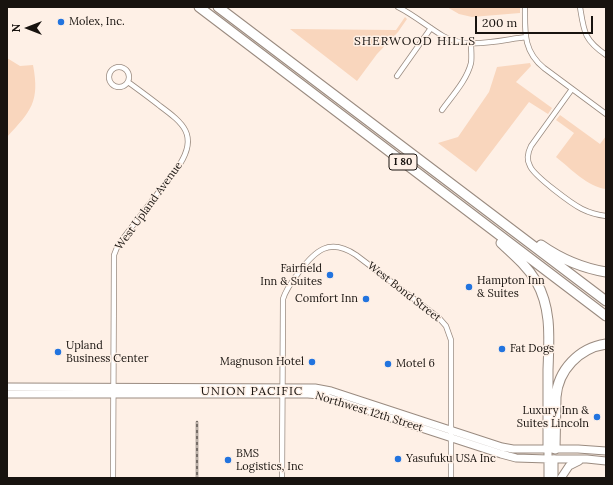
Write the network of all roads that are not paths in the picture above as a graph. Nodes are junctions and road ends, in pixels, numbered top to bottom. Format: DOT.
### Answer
graph roads {
  1 [pos="199,7"];
  2 [pos="218,7"];
  3 [pos="398,7"];
  4 [pos="525,7"];
  5 [pos="580,7"];
  6 [pos="431,28"];
  7 [pos="526,37"];
  8 [pos="471,43"];
  9 [pos="606,55"];
  10 [pos="397,76"];
  11 [pos="128,82"];
  12 [pos="572,89"];
  13 [pos="442,110"];
  14 [pos="606,114"];
  15 [pos="455,187"];
  16 [pos="449,197"];
  17 [pos="606,216"];
  18 [pos="606,272"];
  19 [pos="606,301"];
  20 [pos="606,316"];
  21 [pos="606,344"];
  22 [pos="7,387"];
  23 [pos="113,391"];
  24 [pos="282,391"];
  25 [pos="7,394"];
  26 [pos="450,434"];
  27 [pos="606,451"];
  28 [pos="551,454"];
  29 [pos="587,459"];
  30 [pos="606,461"];
  31 [pos="113,478"];
  32 [pos="282,478"];
  33 [pos="450,478"];
  34 [pos="548,478"];
  35 [pos="554,478"];
  36 [pos="561,478"];
  1 -- 16 [label="highway, I 80"];
  2 -- 15 [label="highway, I 80"];
  3 -- 6 [label="street"];
  4 -- 7 [label="street"];
  5 -- 9 [label="street"];
  6 -- 8 [label="street"];
  6 -- 10 [label="street"];
  7 -- 8 [label="street"];
  7 -- 12 [label="street"];
  8 -- 13 [label="street"];
  11 -- 11 [label="street"];
  11 -- 23 [label="street, West Upland Avenue"];
  12 -- 14 [label="street"];
  12 -- 17 [label="street"];
  15 -- 18 [label="highway"];
  15 -- 19 [label="highway, I 80"];
  16 -- 20 [label="highway, I 80"];
  16 -- 28 [label="highway"];
  21 -- 28 [label="highway"];
  22 -- 23 [label="main road, Northwest 12th Street"];
  23 -- 24 [label="main road, Northwest 12th Street"];
  23 -- 25 [label="main road, Northwest 12th Street"];
  23 -- 31 [label="street, West Upland Avenue"];
  24 -- 26 [label="main road, Northwest 12th Street"];
  24 -- 26 [label="street, West Bond Street"];
  24 -- 32 [label="street"];
  26 -- 28 [label="main road, Northwest 12th Street"];
  26 -- 33 [label="street, West Bond Street"];
  27 -- 28 [label="main road, Northwest 12th Street"];
  28 -- 29 [label="main road, Northwest 12th Street"];
  28 -- 34 [label="main road"];
  28 -- 35 [label="main road"];
  29 -- 30 [label="main road, Northwest 12th Street"];
  29 -- 36 [label="main road"];
}
